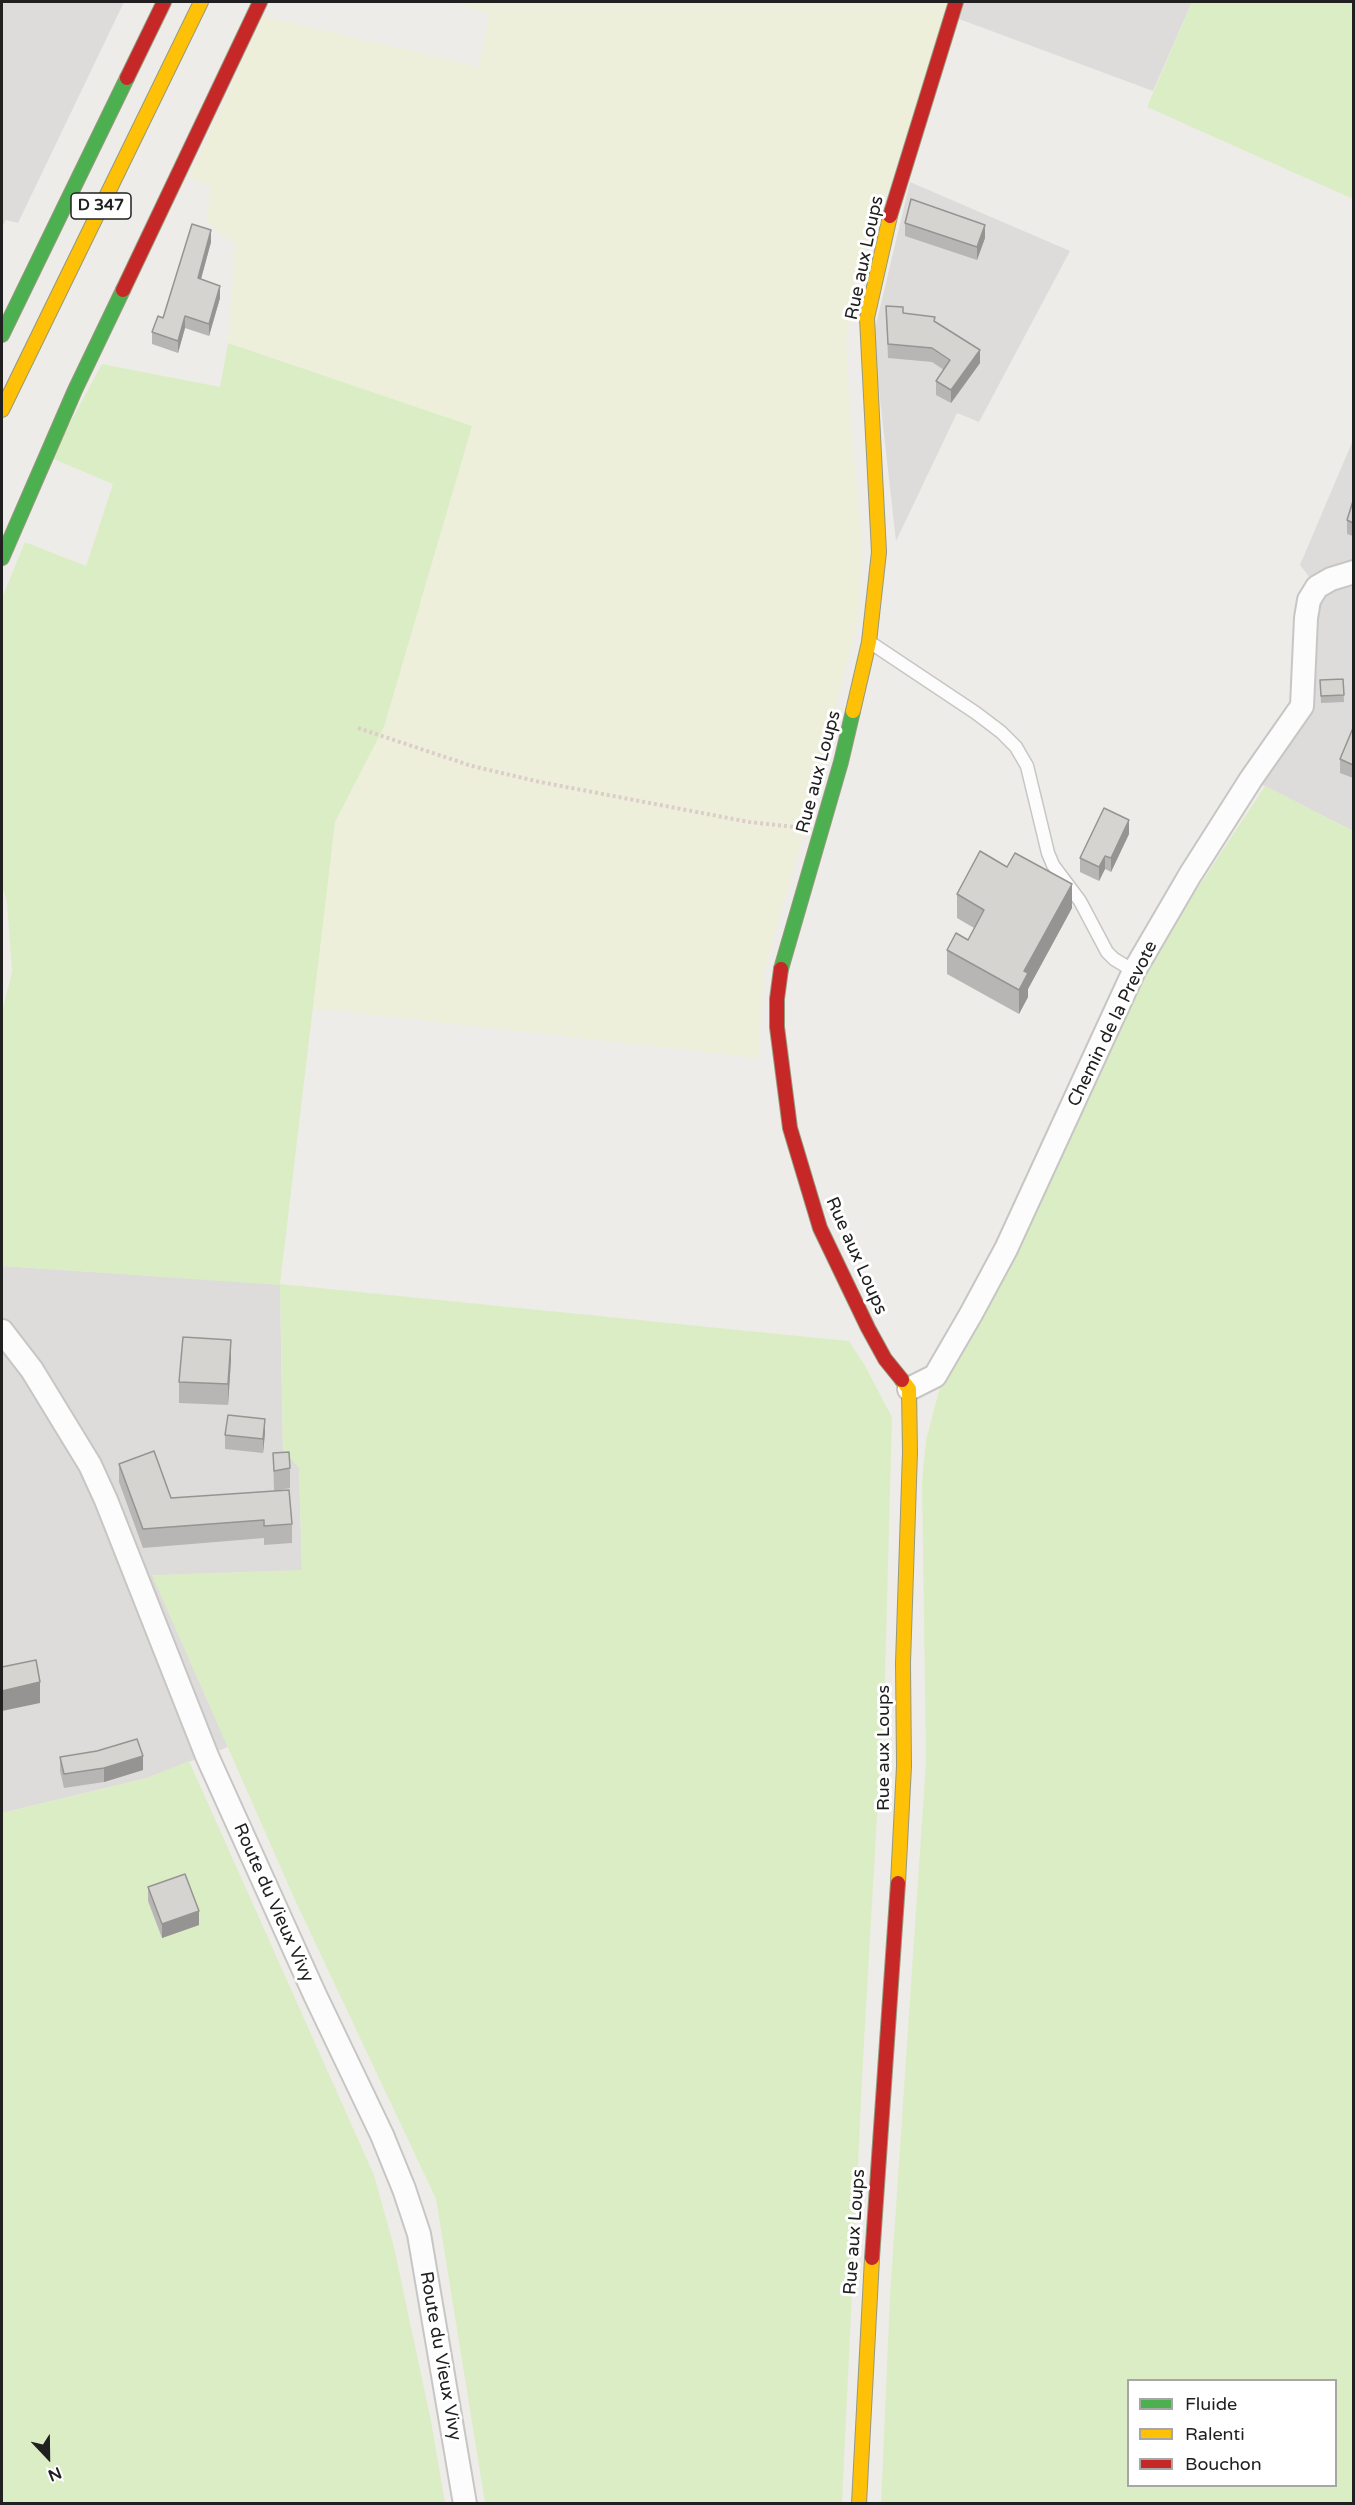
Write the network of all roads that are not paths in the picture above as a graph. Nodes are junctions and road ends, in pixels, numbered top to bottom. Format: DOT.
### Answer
graph roads {
  1 [pos="164,2"];
  2 [pos="201,2"];
  3 [pos="260,2"];
  4 [pos="956,2"];
  5 [pos="5,324"];
  6 [pos="2,335"];
  7 [pos="2,410"];
  8 [pos="2,558"];
  9 [pos="1353,572"];
  10 [pos="870,642"];
  11 [pos="1134,971"];
  12 [pos="5,1341"];
  13 [pos="909,1389"];
  14 [pos="465,2504"];
  15 [pos="859,2504"];
  1 -- 5 [label="main road, D 347"];
  2 -- 7 [label="main road, D 347"];
  3 -- 8 [label="main road"];
  4 -- 10 [label="main road, Rue aux Loups"];
  5 -- 6 [label="main road, D 347"];
  9 -- 11 [label="street, Chemin de la Prevote"];
  10 -- 11 [label="lane"];
  10 -- 13 [label="main road, Rue aux Loups"];
  11 -- 13 [label="street, Chemin de la Prevote"];
  12 -- 14 [label="street, Route du Vieux Vivy"];
  13 -- 15 [label="main road, Rue aux Loups"];
}
